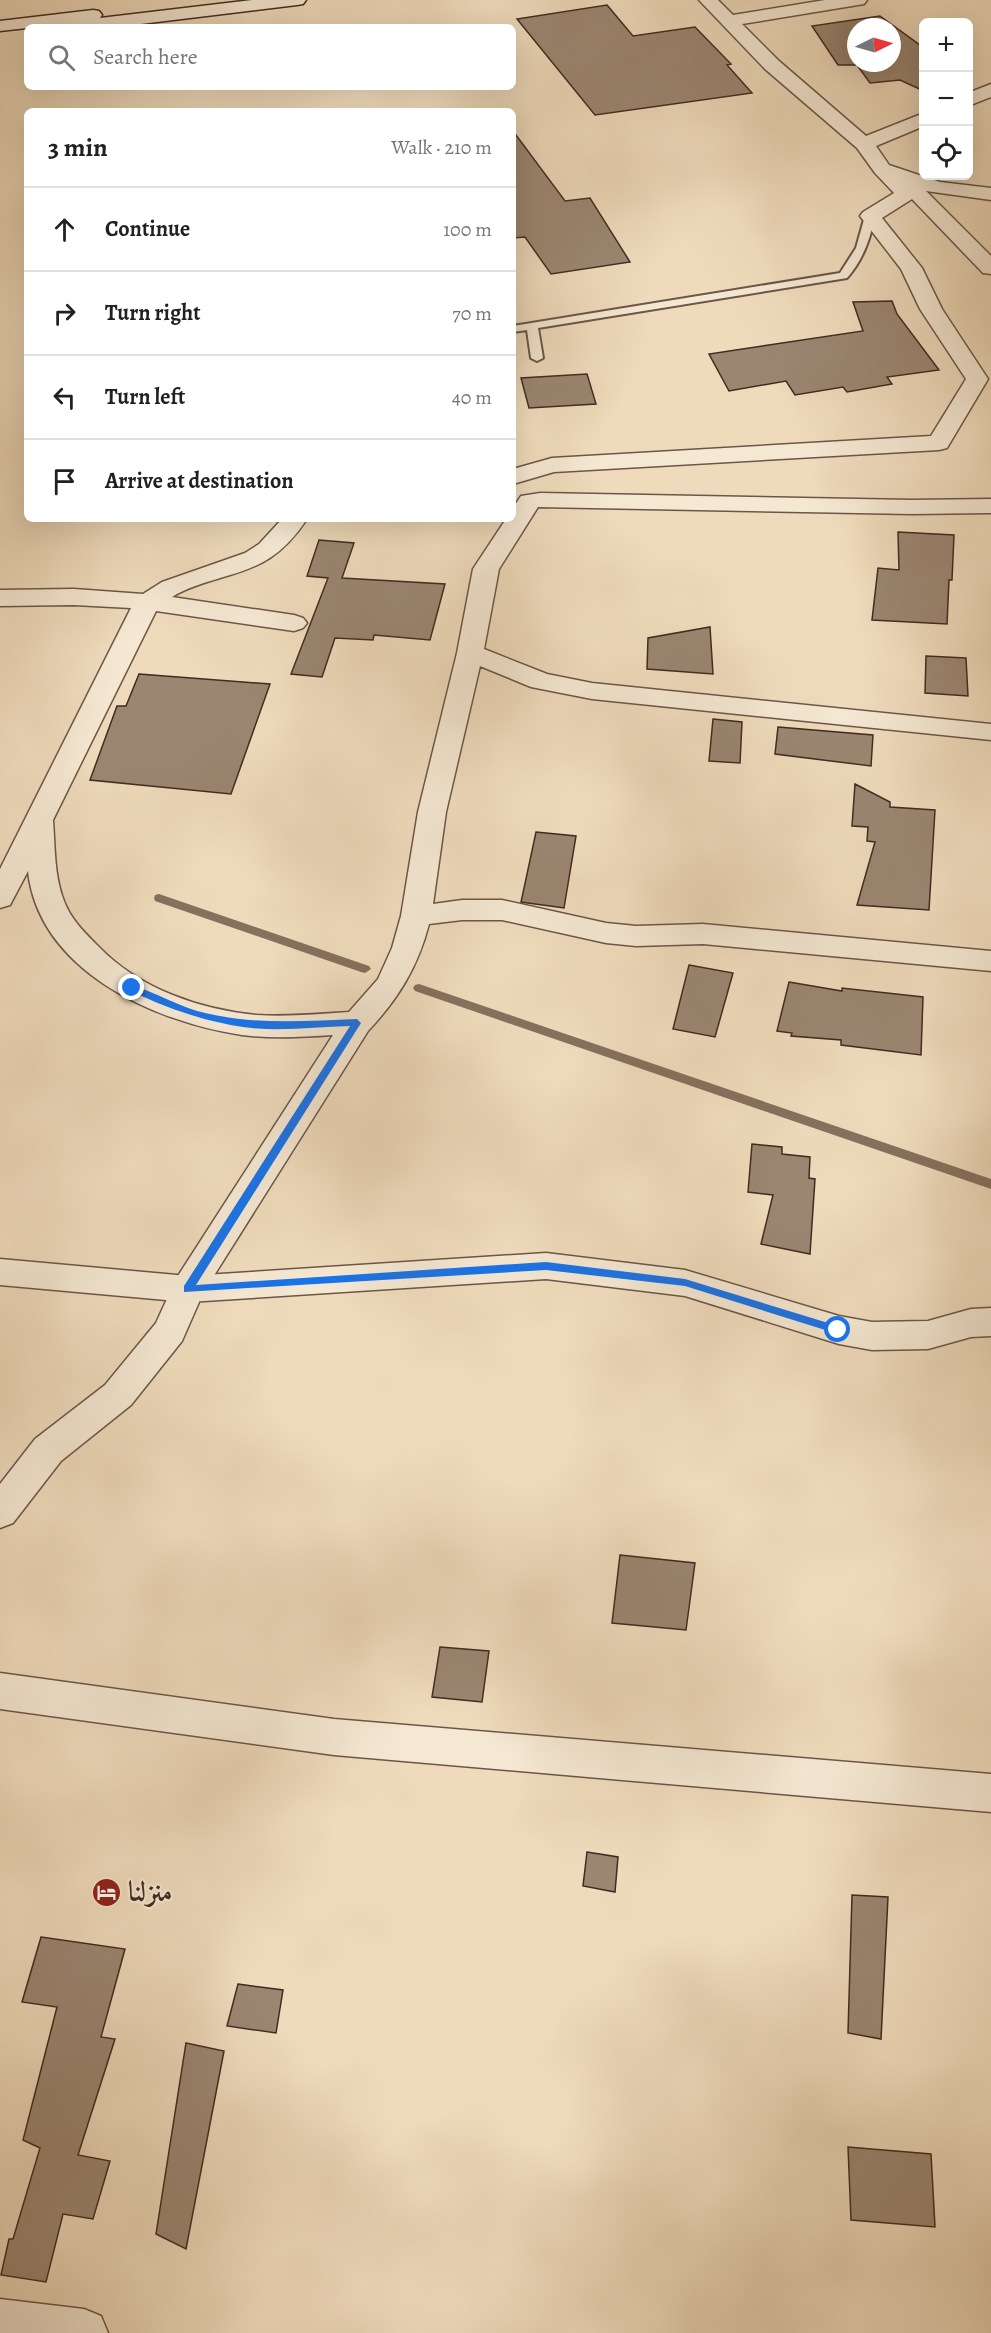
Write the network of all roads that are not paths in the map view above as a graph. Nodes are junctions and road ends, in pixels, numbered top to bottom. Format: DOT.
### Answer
graph roads {
  1 [pos="208,0"];
  2 [pos="297,0"];
  3 [pos="708,0"];
  4 [pos="858,0"];
  5 [pos="729,21"];
  6 [pos="95,24"];
  7 [pos="0,26"];
  8 [pos="24,33"];
  9 [pos="0,36"];
  10 [pos="991,90"];
  11 [pos="973,98"];
  12 [pos="919,121"];
  13 [pos="864,144"];
  14 [pos="892,173"];
  15 [pos="991,194"];
  16 [pos="870,216"];
  17 [pos="991,268"];
  18 [pos="532,327"];
  19 [pos="516,329"];
  20 [pos="537,358"];
  21 [pos="516,476"];
  22 [pos="991,506"];
  23 [pos="516,521"];
  24 [pos="293,522"];
  25 [pos="516,522"];
  26 [pos="0,598"];
  27 [pos="147,603"];
  28 [pos="294,623"];
  29 [pos="470,653"];
  30 [pos="991,732"];
  31 [pos="39,819"];
  32 [pos="0,898"];
  33 [pos="416,916"];
  34 [pos="991,960"];
  35 [pos="357,1023"];
  36 [pos="0,1272"];
  37 [pos="188,1289"];
  38 [pos="991,1322"];
  39 [pos="0,1512"];
  40 [pos="0,1691"];
  41 [pos="991,1793"];
  42 [pos="0,2324"];
  43 [pos="84,2333"];
  1 -- 7 [label="street"];
  2 -- 6 [label="street"];
  3 -- 5 [label="street"];
  4 -- 5 [label="street"];
  5 -- 13 [label="street"];
  8 -- 9 [label="street"];
  10 -- 11 [label="street"];
  12 -- 13 [label="street"];
  13 -- 14 [label="street"];
  14 -- 15 [label="street"];
  14 -- 16 [label="street"];
  14 -- 17 [label="street"];
  16 -- 18 [label="lane"];
  16 -- 21 [label="street"];
  18 -- 19 [label="lane"];
  18 -- 20 [label="lane"];
  22 -- 23 [label="street"];
  24 -- 27 [label="street"];
  25 -- 29 [label="street"];
  26 -- 27 [label="street"];
  27 -- 28 [label="street"];
  27 -- 31 [label="street"];
  29 -- 30 [label="street"];
  29 -- 33 [label="street"];
  31 -- 32 [label="street"];
  31 -- 35 [label="street"];
  33 -- 34 [label="street"];
  33 -- 35 [label="street"];
  35 -- 37 [label="street"];
  36 -- 37 [label="street"];
  37 -- 38 [label="street"];
  37 -- 39 [label="street"];
  40 -- 41 [label="street"];
  42 -- 43 [label="street"];
}
